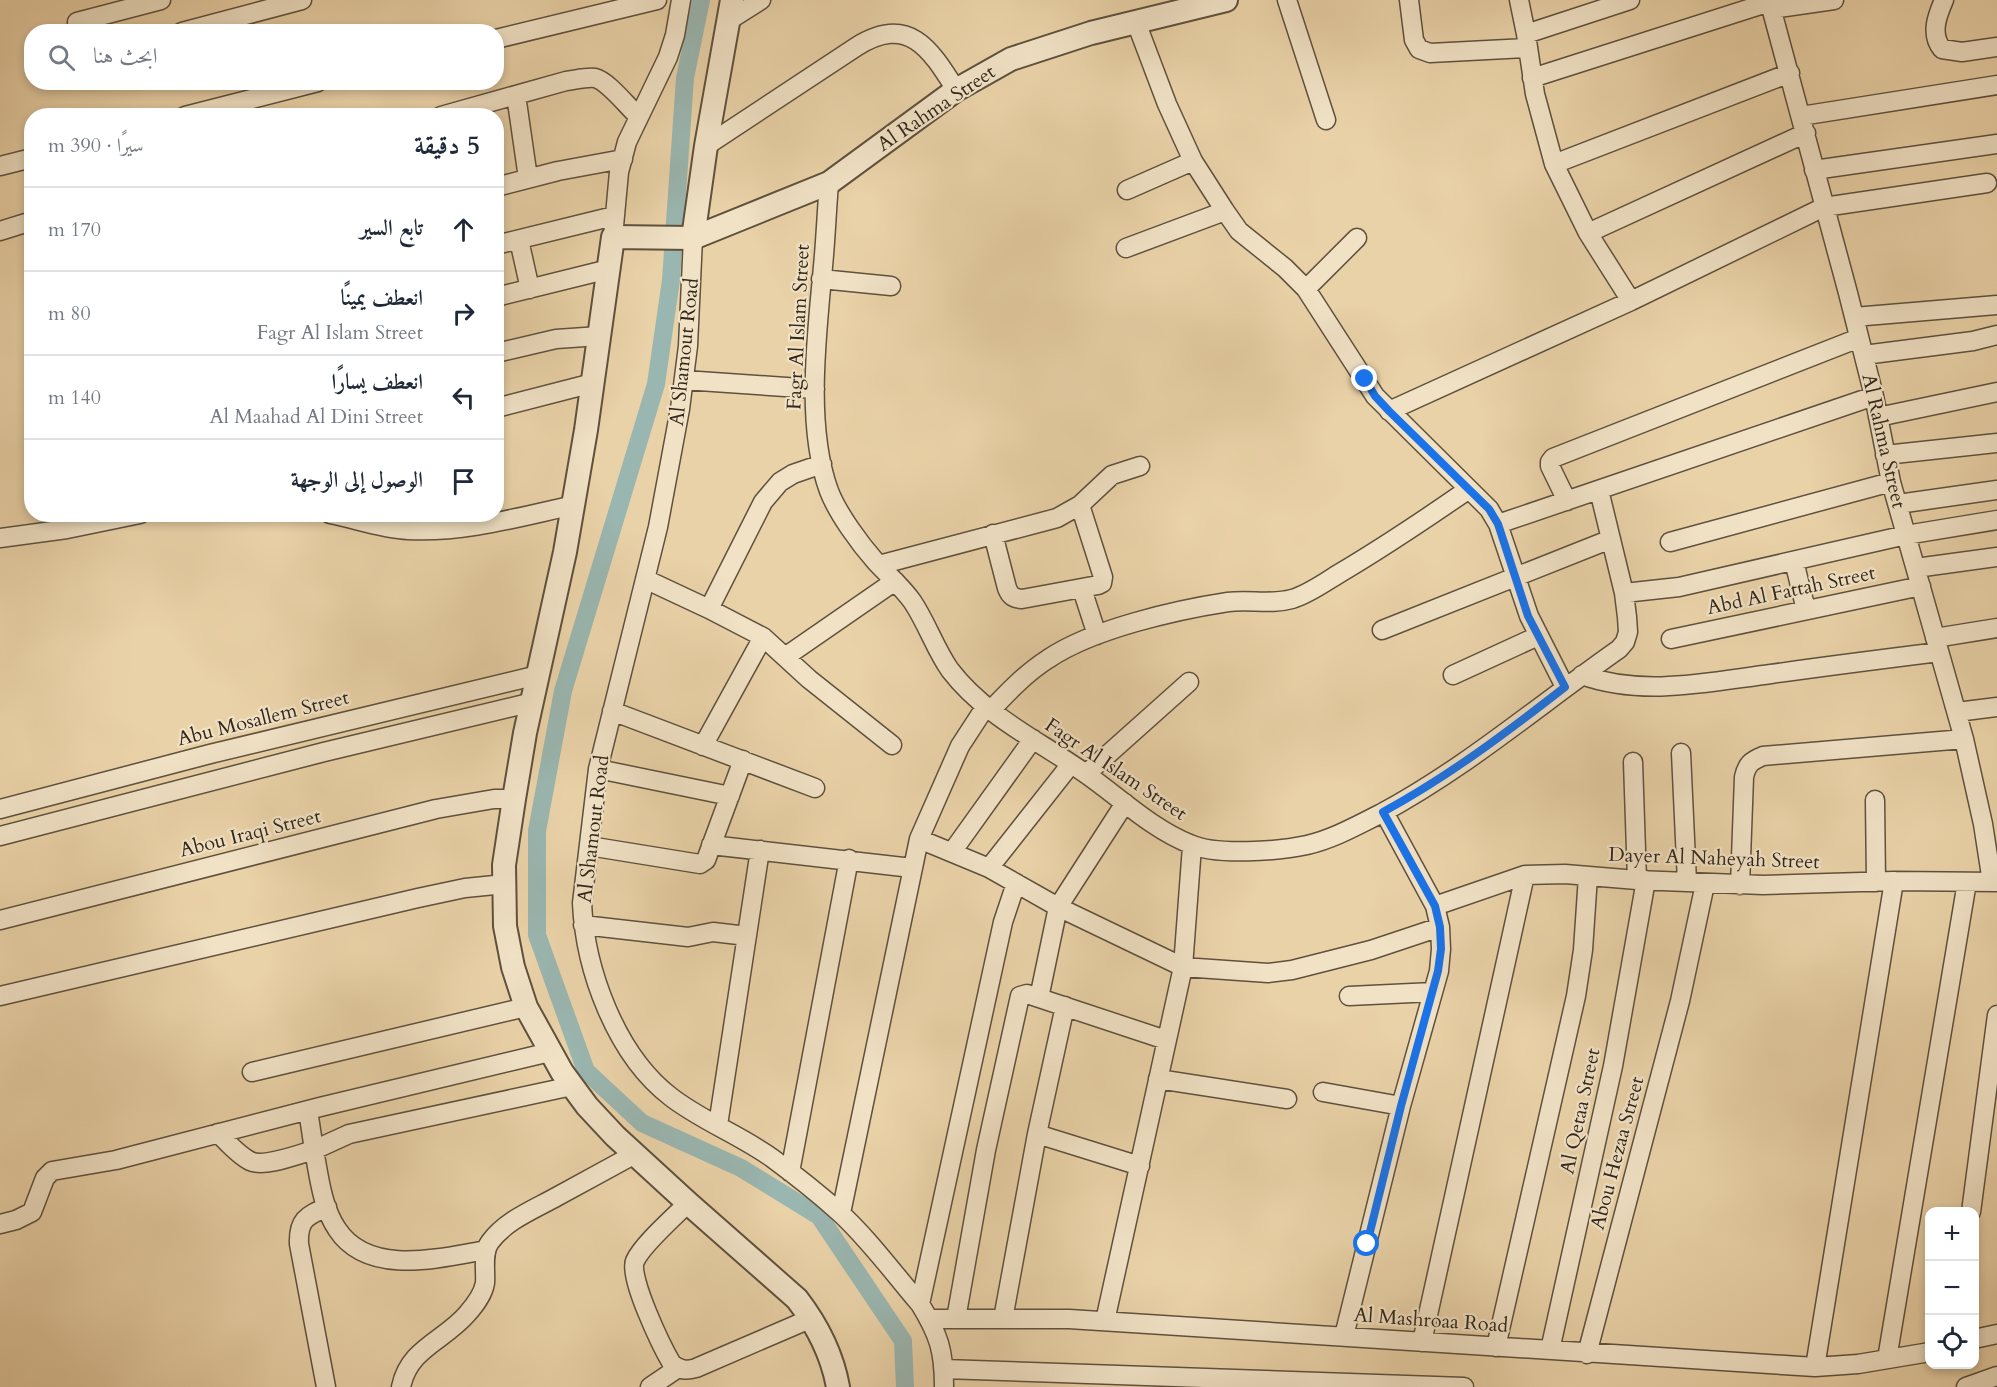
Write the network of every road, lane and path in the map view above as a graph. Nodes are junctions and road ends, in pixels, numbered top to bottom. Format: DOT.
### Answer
graph roads {
  1 [pos="161,0"];
  2 [pos="302,0"];
  3 [pos="657,0"];
  4 [pos="681,0"];
  5 [pos="761,0"];
  6 [pos="1287,0"];
  7 [pos="1409,0"];
  8 [pos="1519,0"];
  9 [pos="1630,0"];
  10 [pos="1834,0"];
  11 [pos="1944,0"];
  12 [pos="1220,1"];
  13 [pos="1770,4"];
  14 [pos="1164,7"];
  15 [pos="730,11"];
  16 [pos="77,22"];
  17 [pos="1136,22"];
  18 [pos="212,24"];
  19 [pos="504,37"];
  20 [pos="1527,41"];
  21 [pos="1997,47"];
  22 [pos="1790,73"];
  23 [pos="1532,78"];
  24 [pos="1997,85"];
  25 [pos="287,90"];
  26 [pos="956,90"];
  27 [pos="516,95"];
  28 [pos="216,108"];
  29 [pos="470,108"];
  30 [pos="638,116"];
  31 [pos="1326,120"];
  32 [pos="1804,125"];
  33 [pos="1997,144"];
  34 [pos="706,146"];
  35 [pos="622,159"];
  36 [pos="24,160"];
  37 [pos="1193,161"];
  38 [pos="1554,164"];
  39 [pos="0,166"];
  40 [pos="1814,170"];
  41 [pos="528,178"];
  42 [pos="829,183"];
  43 [pos="1987,183"];
  44 [pos="504,185"];
  45 [pos="1127,190"];
  46 [pos="1824,207"];
  47 [pos="1225,212"];
  48 [pos="24,224"];
  49 [pos="614,227"];
  50 [pos="0,231"];
  51 [pos="1588,233"];
  52 [pos="687,238"];
  53 [pos="1357,238"];
  54 [pos="519,240"];
  55 [pos="504,243"];
  56 [pos="1126,248"];
  57 [pos="609,269"];
  58 [pos="821,279"];
  59 [pos="891,286"];
  60 [pos="530,289"];
  61 [pos="1306,289"];
  62 [pos="504,295"];
  63 [pos="1631,301"];
  64 [pos="1997,305"];
  65 [pos="1854,317"];
  66 [pos="1997,335"];
  67 [pos="600,336"];
  68 [pos="1862,347"];
  69 [pos="504,351"];
  70 [pos="684,380"];
  71 [pos="593,383"];
  72 [pos="815,389"];
  73 [pos="1997,392"];
  74 [pos="1874,396"];
  75 [pos="504,406"];
  76 [pos="1389,411"];
  77 [pos="1878,417"];
  78 [pos="1997,442"];
  79 [pos="1885,455"];
  80 [pos="822,464"];
  81 [pos="1140,466"];
  82 [pos="1891,482"];
  83 [pos="1469,489"];
  84 [pos="1599,490"];
  85 [pos="1997,490"];
  86 [pos="1567,501"];
  87 [pos="1898,504"];
  88 [pos="574,505"];
  89 [pos="1080,505"];
  90 [pos="504,520"];
  91 [pos="1997,520"];
  92 [pos="101,522"];
  93 [pos="368,522"];
  94 [pos="493,522"];
  95 [pos="1498,524"];
  96 [pos="993,534"];
  97 [pos="1906,535"];
  98 [pos="0,538"];
  99 [pos="1611,539"];
  100 [pos="1670,542"];
  101 [pos="1997,557"];
  102 [pos="1794,561"];
  103 [pos="879,565"];
  104 [pos="1918,577"];
  105 [pos="1515,578"];
  106 [pos="645,579"];
  107 [pos="895,581"];
  108 [pos="1082,589"];
  109 [pos="1624,593"];
  110 [pos="709,609"];
  111 [pos="1806,610"];
  112 [pos="1997,628"];
  113 [pos="1382,630"];
  114 [pos="1097,635"];
  115 [pos="1538,636"];
  116 [pos="763,637"];
  117 [pos="1671,639"];
  118 [pos="1937,645"];
  119 [pos="785,657"];
  120 [pos="538,675"];
  121 [pos="1453,675"];
  122 [pos="1582,675"];
  123 [pos="1189,682"];
  124 [pos="1565,687"];
  125 [pos="533,702"];
  126 [pos="1997,707"];
  127 [pos="988,708"];
  128 [pos="612,711"];
  129 [pos="1957,712"];
  130 [pos="1033,739"];
  131 [pos="1965,739"];
  132 [pos="892,745"];
  133 [pos="703,746"];
  134 [pos="1681,753"];
  135 [pos="743,760"];
  136 [pos="1633,762"];
  137 [pos="213,768"];
  138 [pos="598,769"];
  139 [pos="1079,769"];
  140 [pos="815,788"];
  141 [pos="730,796"];
  142 [pos="513,799"];
  143 [pos="1875,800"];
  144 [pos="1125,803"];
  145 [pos="0,809"];
  146 [pos="1383,812"];
  147 [pos="1990,823"];
  148 [pos="0,836"];
  149 [pos="919,839"];
  150 [pos="711,845"];
  151 [pos="589,846"];
  152 [pos="1192,846"];
  153 [pos="760,850"];
  154 [pos="952,852"];
  155 [pos="849,859"];
  156 [pos="912,868"];
  157 [pos="989,868"];
  158 [pos="1525,875"];
  159 [pos="1588,876"];
  160 [pos="1641,880"];
  161 [pos="1894,881"];
  162 [pos="1876,882"];
  163 [pos="1967,882"];
  164 [pos="1994,882"];
  165 [pos="1016,883"];
  166 [pos="1696,883"];
  167 [pos="505,884"];
  168 [pos="1740,885"];
  169 [pos="1435,906"];
  170 [pos="1058,907"];
  171 [pos="0,920"];
  172 [pos="583,925"];
  173 [pos="1440,927"];
  174 [pos="747,936"];
  175 [pos="1183,967"];
  176 [pos="1433,992"];
  177 [pos="0,996"];
  178 [pos="1349,996"];
  179 [pos="1039,998"];
  180 [pos="1065,1006"];
  181 [pos="526,1007"];
  182 [pos="1997,1015"];
  183 [pos="1166,1040"];
  184 [pos="550,1052"];
  185 [pos="252,1072"];
  186 [pos="1158,1079"];
  187 [pos="572,1086"];
  188 [pos="1323,1092"];
  189 [pos="1287,1100"];
  190 [pos="1401,1106"];
  191 [pos="308,1110"];
  192 [pos="718,1125"];
  193 [pos="218,1133"];
  194 [pos="1037,1134"];
  195 [pos="314,1150"];
  196 [pos="635,1154"];
  197 [pos="952,1159"];
  198 [pos="984,1165"];
  199 [pos="1140,1166"];
  200 [pos="790,1172"];
  201 [pos="688,1203"];
  202 [pos="327,1207"];
  203 [pos="1972,1207"];
  204 [pos="841,1213"];
  205 [pos="0,1224"];
  206 [pos="486,1250"];
  207 [pos="925,1312"];
  208 [pos="812,1318"];
  209 [pos="956,1319"];
  210 [pos="1003,1319"];
  211 [pos="1105,1321"];
  212 [pos="1997,1334"];
  213 [pos="1344,1336"];
  214 [pos="1979,1339"];
  215 [pos="1422,1342"];
  216 [pos="1496,1347"];
  217 [pos="1550,1350"];
  218 [pos="1925,1353"];
  219 [pos="1587,1354"];
  220 [pos="1887,1359"];
  221 [pos="1815,1367"];
  222 [pos="678,1368"];
  223 [pos="1997,1376"];
  224 [pos="944,1378"];
  225 [pos="1118,1381"];
  226 [pos="1292,1383"];
  227 [pos="1424,1386"];
  228 [pos="326,1387"];
  229 [pos="401,1387"];
  230 [pos="650,1387"];
  231 [pos="838,1387"];
  232 [pos="1464,1387"];
  233 [pos="1966,1387"];
  1 -- 16 [label="street"];
  2 -- 18 [label="street"];
  3 -- 19 [label="street"];
  4 -- 30 [label="street"];
  5 -- 15 [label="street"];
  6 -- 31 [label="street"];
  7 -- 20 [label="street"];
  8 -- 20 [label="street"];
  9 -- 20 [label="street"];
  10 -- 13 [label="street"];
  11 -- 21 [label="street"];
  12 -- 14 [label="street, Al Rahma Street"];
  13 -- 22 [label="street, Al Rahma Street"];
  13 -- 23 [label="street"];
  14 -- 17 [label="street, Al Rahma Street"];
  15 -- 34 [label="street"];
  17 -- 26 [label="street, Al Rahma Street"];
  17 -- 37 [label="street"];
  20 -- 23 [label="street"];
  22 -- 32 [label="street, Al Rahma Street"];
  22 -- 38 [label="street"];
  23 -- 38 [label="street"];
  24 -- 32 [label="street"];
  25 -- 28 [label="street"];
  26 -- 34 [label="street"];
  26 -- 42 [label="street, Al Rahma Street"];
  27 -- 29 [label="street"];
  27 -- 30 [label="street"];
  27 -- 41 [label="street"];
  30 -- 35 [label="street"];
  32 -- 40 [label="street, Al Rahma Street"];
  32 -- 51 [label="street"];
  33 -- 40 [label="street"];
  34 -- 52 [label="street"];
  35 -- 41 [label="street"];
  35 -- 49 [label="street"];
  36 -- 39 [label="street"];
  37 -- 45 [label="street"];
  37 -- 47 [label="street"];
  38 -- 51 [label="street"];
  40 -- 46 [label="street, Al Rahma Street"];
  41 -- 44 [label="street"];
  42 -- 52 [label="street, Al Rahma Street"];
  42 -- 58 [label="street, Fagr Al Islam Street"];
  43 -- 46 [label="street"];
  46 -- 63 [label="street"];
  46 -- 65 [label="street, Al Rahma Street"];
  47 -- 56 [label="street"];
  47 -- 61 [label="street"];
  48 -- 50 [label="street"];
  49 -- 52 [label="street"];
  49 -- 54 [label="street"];
  49 -- 57 [label="street"];
  51 -- 63 [label="street"];
  52 -- 70 [label="street, Al Shamout Road"];
  53 -- 61 [label="street"];
  54 -- 55 [label="street"];
  54 -- 60 [label="street"];
  57 -- 60 [label="street"];
  57 -- 67 [label="street"];
  58 -- 59 [label="street"];
  58 -- 72 [label="street, Fagr Al Islam Street"];
  60 -- 62 [label="street"];
  61 -- 76 [label="street"];
  63 -- 76 [label="street"];
  64 -- 65 [label="street"];
  65 -- 68 [label="street, Al Rahma Street"];
  66 -- 68 [label="street"];
  67 -- 69 [label="street"];
  67 -- 71 [label="street"];
  68 -- 74 [label="street, Al Rahma Street"];
  68 -- 86 [label="street"];
  70 -- 72 [label="street"];
  70 -- 106 [label="street, Al Shamout Road"];
  71 -- 75 [label="street"];
  71 -- 88 [label="street"];
  72 -- 80 [label="street, Fagr Al Islam Street"];
  73 -- 77 [label="street"];
  74 -- 77 [label="street, Al Rahma Street"];
  74 -- 84 [label="street"];
  76 -- 83 [label="street"];
  77 -- 79 [label="street, Al Rahma Street"];
  78 -- 79 [label="street"];
  79 -- 82 [label="street, Al Rahma Street"];
  80 -- 103 [label="street, Fagr Al Islam Street"];
  80 -- 110 [label="street"];
  81 -- 89 [label="street"];
  82 -- 87 [label="street, Al Rahma Street"];
  82 -- 100 [label="street"];
  83 -- 95 [label="street"];
  83 -- 114 [label="street"];
  84 -- 86 [label="street"];
  84 -- 99 [label="street, Fagr Al Islam Street"];
  85 -- 87 [label="street"];
  86 -- 95 [label="street"];
  87 -- 97 [label="street, Al Rahma Street"];
  88 -- 90 [label="street"];
  88 -- 120 [label="street"];
  89 -- 96 [label="street"];
  89 -- 108 [label="street"];
  91 -- 97 [label="street"];
  92 -- 98 [label="street"];
  93 -- 94 [label="street"];
  95 -- 105 [label="street"];
  96 -- 103 [label="street"];
  96 -- 108 [label="street"];
  97 -- 102 [label="street"];
  97 -- 104 [label="street, Al Rahma Street"];
  99 -- 105 [label="street"];
  99 -- 109 [label="street, Fagr Al Islam Street"];
  101 -- 104 [label="street, Abd Al Fattah Street"];
  102 -- 109 [label="street"];
  102 -- 111 [label="street"];
  103 -- 107 [label="street, Fagr Al Islam Street"];
  104 -- 111 [label="street, Abd Al Fattah Street"];
  104 -- 118 [label="street, Al Rahma Street"];
  105 -- 113 [label="street"];
  105 -- 115 [label="street"];
  106 -- 110 [label="street"];
  106 -- 128 [label="street, Al Shamout Road"];
  107 -- 119 [label="street"];
  107 -- 127 [label="street, Fagr Al Islam Street"];
  108 -- 114 [label="street"];
  109 -- 122 [label="street, Fagr Al Islam Street"];
  110 -- 116 [label="street"];
  111 -- 117 [label="street, Abd Al Fattah Street"];
  112 -- 118 [label="street"];
  114 -- 127 [label="street"];
  115 -- 121 [label="street"];
  115 -- 124 [label="street"];
  116 -- 119 [label="street"];
  116 -- 133 [label="street"];
  118 -- 122 [label="street"];
  118 -- 129 [label="street, Al Rahma Street"];
  119 -- 132 [label="street"];
  120 -- 125 [label="street"];
  120 -- 137 [label="street, Abu Mosallem Street"];
  122 -- 124 [label="street, Fagr Al Islam Street"];
  123 -- 139 [label="street"];
  124 -- 146 [label="street, Fagr Al Islam Street"];
  125 -- 137 [label="street"];
  125 -- 142 [label="street"];
  126 -- 129 [label="street"];
  127 -- 130 [label="street, Fagr Al Islam Street"];
  127 -- 149 [label="street"];
  128 -- 133 [label="street"];
  128 -- 138 [label="street, Al Shamout Road"];
  129 -- 131 [label="street, Al Rahma Street"];
  130 -- 139 [label="street, Fagr Al Islam Street"];
  130 -- 154 [label="street"];
  131 -- 147 [label="street, Al Rahma Street"];
  131 -- 168 [label="street"];
  133 -- 135 [label="street"];
  134 -- 166 [label="street, Abou Hezaa Street"];
  135 -- 140 [label="street"];
  135 -- 141 [label="street"];
  136 -- 160 [label="street, Al Qetaa Street"];
  137 -- 145 [label="street, Abu Mosallem Street"];
  137 -- 148 [label="street"];
  138 -- 141 [label="street"];
  138 -- 151 [label="street, Al Shamout Road"];
  139 -- 144 [label="street, Fagr Al Islam Street"];
  139 -- 157 [label="street"];
  141 -- 150 [label="street"];
  142 -- 167 [label="street"];
  142 -- 171 [label="street, Abou Iraqi Street"];
  143 -- 162 [label="street"];
  144 -- 152 [label="street, Fagr Al Islam Street"];
  144 -- 170 [label="street"];
  146 -- 152 [label="street, Fagr Al Islam Street"];
  146 -- 169 [label="street"];
  147 -- 164 [label="street, Al Rahma Street"];
  149 -- 154 [label="street"];
  149 -- 156 [label="street"];
  150 -- 151 [label="street"];
  150 -- 153 [label="street"];
  151 -- 172 [label="street, Al Shamout Road"];
  152 -- 175 [label="street"];
  153 -- 155 [label="street"];
  153 -- 174 [label="street"];
  154 -- 157 [label="street"];
  155 -- 156 [label="street"];
  155 -- 200 [label="street"];
  156 -- 204 [label="street"];
  157 -- 165 [label="street"];
  158 -- 159 [label="street, Dayer Al Naheyah Street"];
  158 -- 169 [label="street, Dayer Al Naheyah Street"];
  158 -- 215 [label="street"];
  159 -- 160 [label="street, Dayer Al Naheyah Street"];
  159 -- 216 [label="street"];
  160 -- 166 [label="street, Dayer Al Naheyah Street"];
  160 -- 217 [label="street, Al Qetaa Street"];
  161 -- 162 [label="street, Dayer Al Naheyah Street"];
  161 -- 163 [label="street, Dayer Al Naheyah Street"];
  161 -- 221 [label="street"];
  162 -- 168 [label="street, Dayer Al Naheyah Street"];
  163 -- 164 [label="street, Dayer Al Naheyah Street"];
  163 -- 220 [label="street"];
  165 -- 170 [label="street"];
  165 -- 197 [label="street"];
  166 -- 168 [label="street, Dayer Al Naheyah Street"];
  166 -- 219 [label="street, Abou Hezaa Street"];
  167 -- 177 [label="street"];
  167 -- 181 [label="street"];
  169 -- 173 [label="street"];
  170 -- 175 [label="street"];
  170 -- 179 [label="street"];
  172 -- 174 [label="street"];
  172 -- 192 [label="street, Al Shamout Road"];
  173 -- 175 [label="street"];
  173 -- 176 [label="street"];
  174 -- 192 [label="street"];
  175 -- 183 [label="street"];
  176 -- 178 [label="street"];
  176 -- 190 [label="street"];
  179 -- 180 [label="street"];
  179 -- 198 [label="street"];
  180 -- 183 [label="street"];
  180 -- 194 [label="street"];
  181 -- 184 [label="street"];
  181 -- 185 [label="street"];
  182 -- 203 [label="street"];
  183 -- 186 [label="street"];
  184 -- 187 [label="street"];
  184 -- 191 [label="street"];
  186 -- 189 [label="street"];
  186 -- 199 [label="street"];
  187 -- 195 [label="street"];
  187 -- 196 [label="street"];
  188 -- 190 [label="street"];
  190 -- 213 [label="street"];
  191 -- 193 [label="street"];
  191 -- 195 [label="street"];
  192 -- 200 [label="street, Al Shamout Road"];
  193 -- 195 [label="street"];
  193 -- 205 [label="street"];
  194 -- 199 [label="street"];
  194 -- 210 [label="street"];
  195 -- 202 [label="street"];
  196 -- 201 [label="street"];
  196 -- 206 [label="street"];
  197 -- 198 [label="street"];
  197 -- 207 [label="street"];
  198 -- 209 [label="street"];
  199 -- 211 [label="street"];
  200 -- 204 [label="street, Al Shamout Road"];
  201 -- 208 [label="street"];
  201 -- 222 [label="street"];
  202 -- 206 [label="street"];
  202 -- 228 [label="street"];
  204 -- 207 [label="street, Al Shamout Road"];
  206 -- 229 [label="street"];
  207 -- 209 [label="street, Al Mashroaa Road"];
  207 -- 224 [label="street, Al Shamout Road"];
  208 -- 222 [label="street"];
  208 -- 231 [label="street"];
  209 -- 210 [label="street, Al Mashroaa Road"];
  210 -- 211 [label="street, Al Mashroaa Road"];
  211 -- 213 [label="street, Al Mashroaa Road"];
  212 -- 214 [label="street"];
  213 -- 215 [label="street, Al Mashroaa Road"];
  215 -- 216 [label="street, Al Mashroaa Road"];
  216 -- 217 [label="street, Al Mashroaa Road"];
  217 -- 219 [label="street, Al Mashroaa Road"];
  218 -- 220 [label="street, Al Mashroaa Road"];
  219 -- 221 [label="street, Al Mashroaa Road"];
  220 -- 221 [label="street, Al Mashroaa Road"];
  222 -- 230 [label="street"];
  223 -- 233 [label="street"];
  224 -- 225 [label="street"];
  225 -- 226 [label="street"];
  226 -- 227 [label="street"];
  227 -- 232 [label="street"];
}
